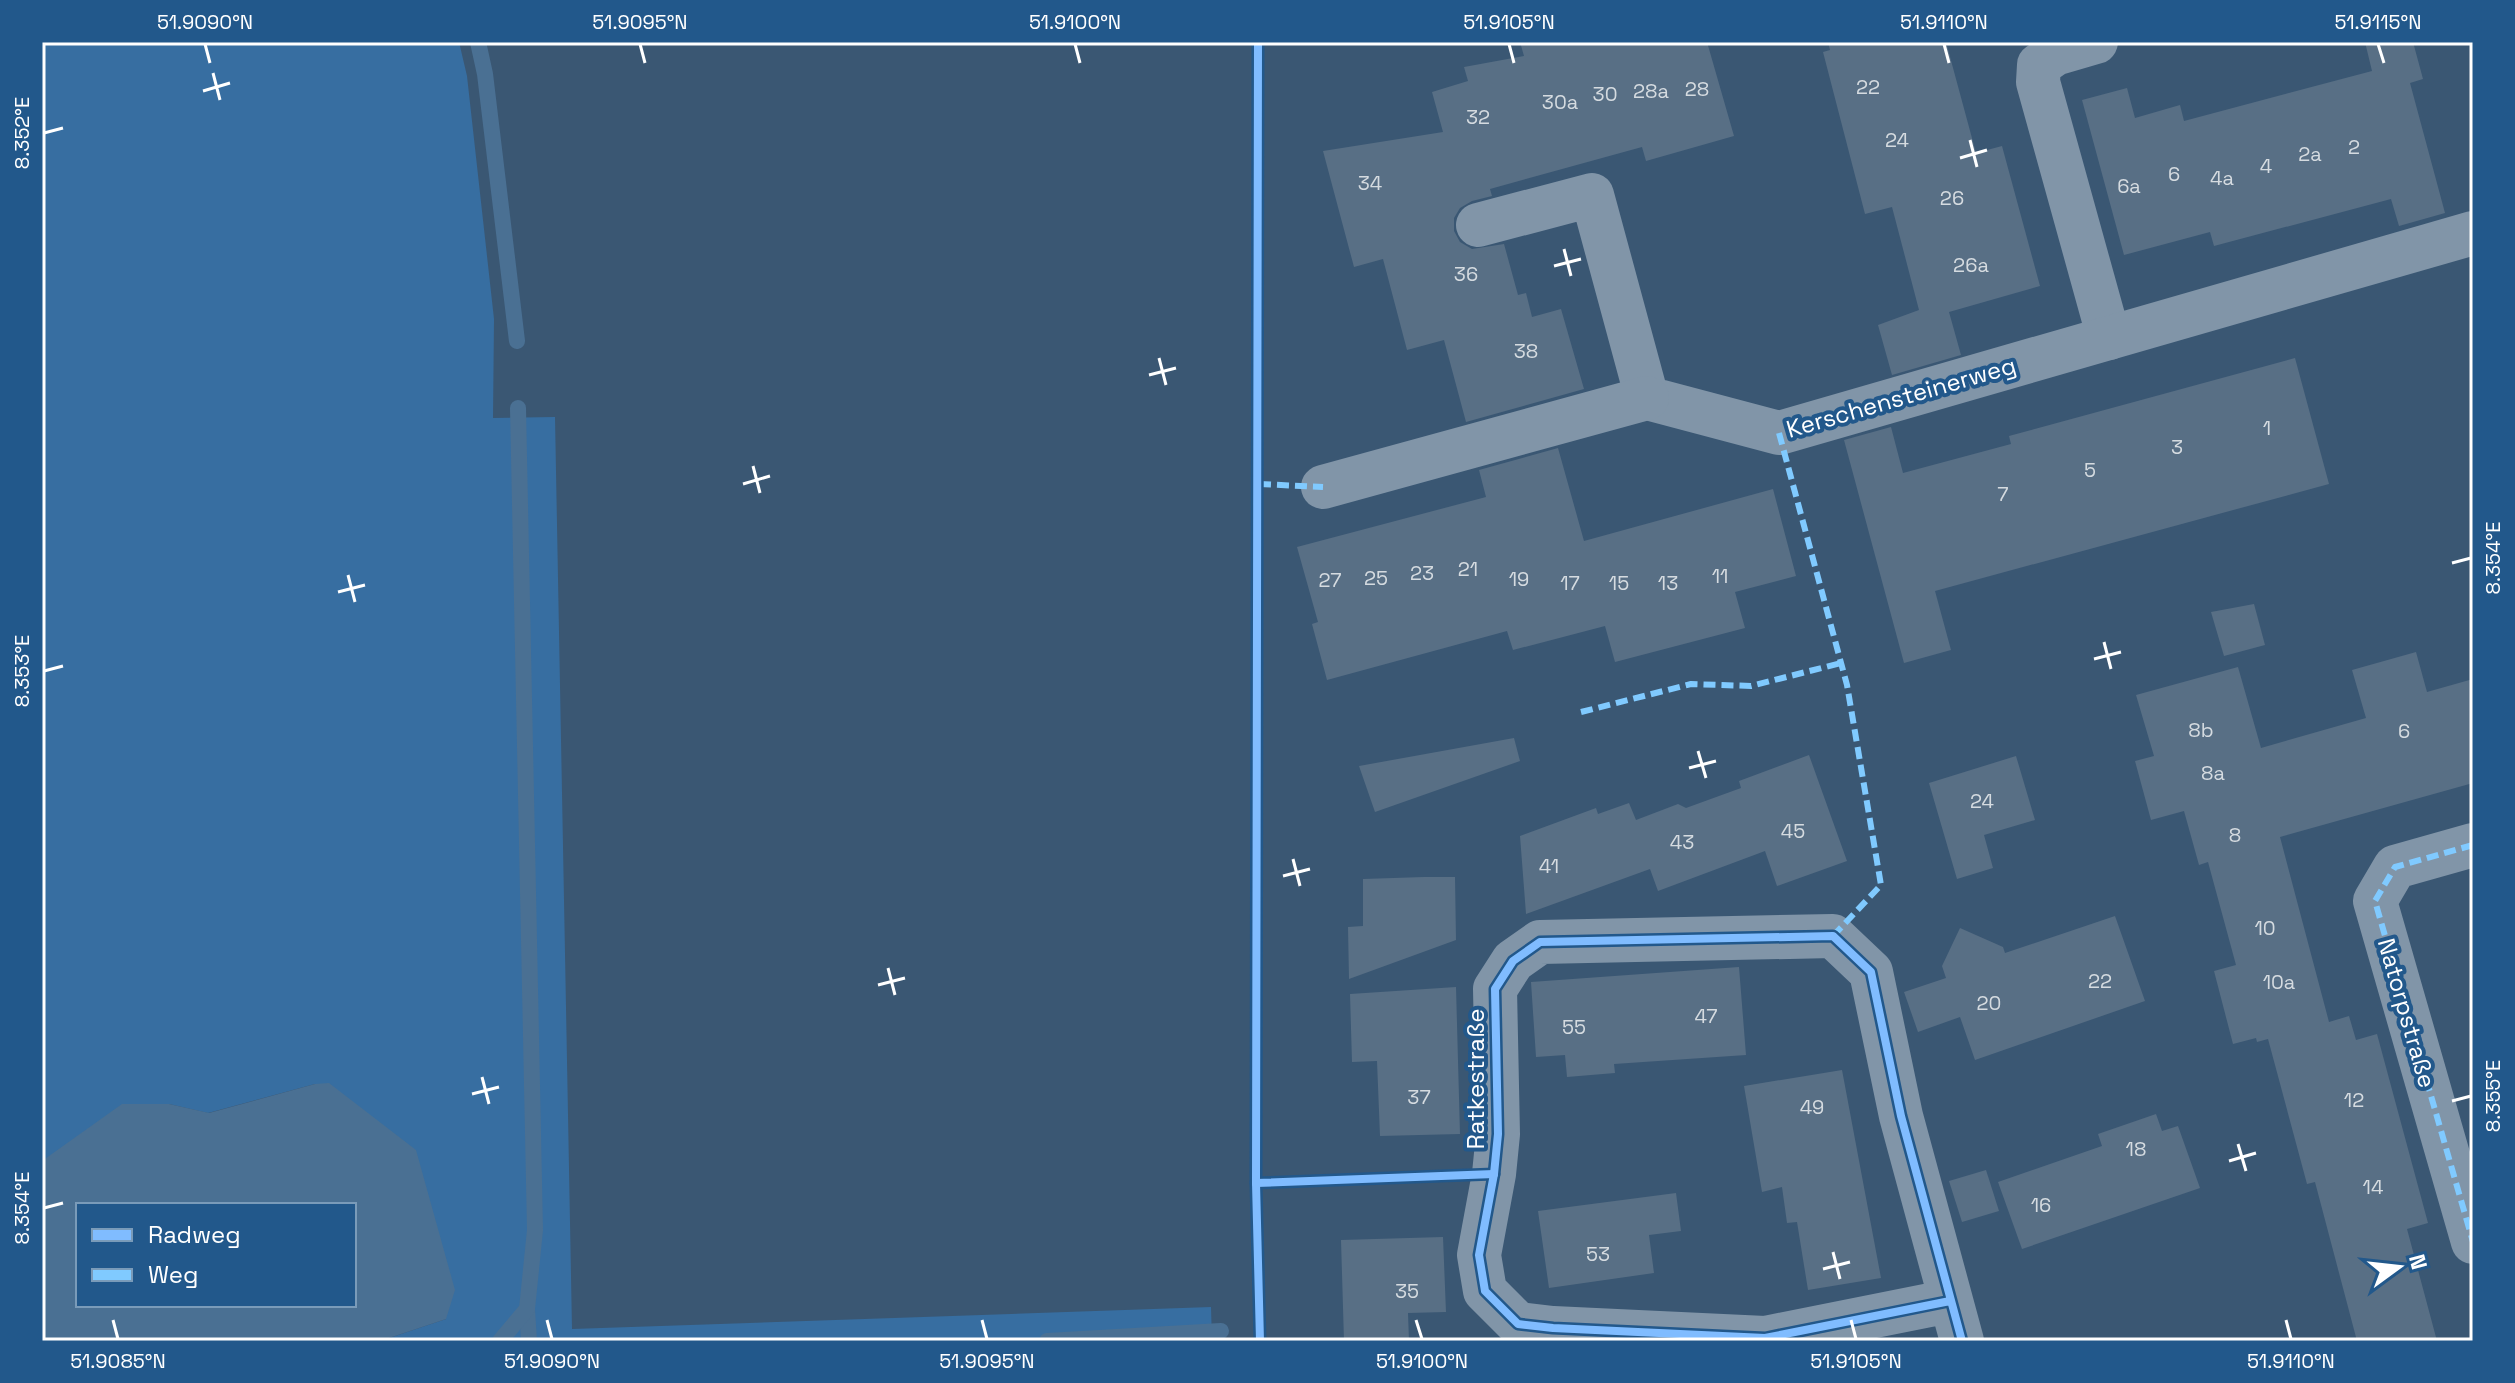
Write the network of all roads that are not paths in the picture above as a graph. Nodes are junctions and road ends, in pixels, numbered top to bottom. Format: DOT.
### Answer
graph roads {
  1 [pos="2096,42"];
  2 [pos="1478,225"];
  3 [pos="2473,233"];
  4 [pos="2109,338"];
  5 [pos="1647,398"];
  6 [pos="1323,487"];
  7 [pos="2473,845"];
  8 [pos="2473,1242"];
  9 [pos="1956,1321"];
  1 -- 4 [label="street"];
  2 -- 5 [label="street"];
  3 -- 4 [label="street, Kerschensteinerweg"];
  4 -- 5 [label="street, Kerschensteinerweg"];
  5 -- 6 [label="street"];
  7 -- 8 [label="street, Natorpstraße"];
  9 -- 9 [label="street, Ratkestraße"];
}
